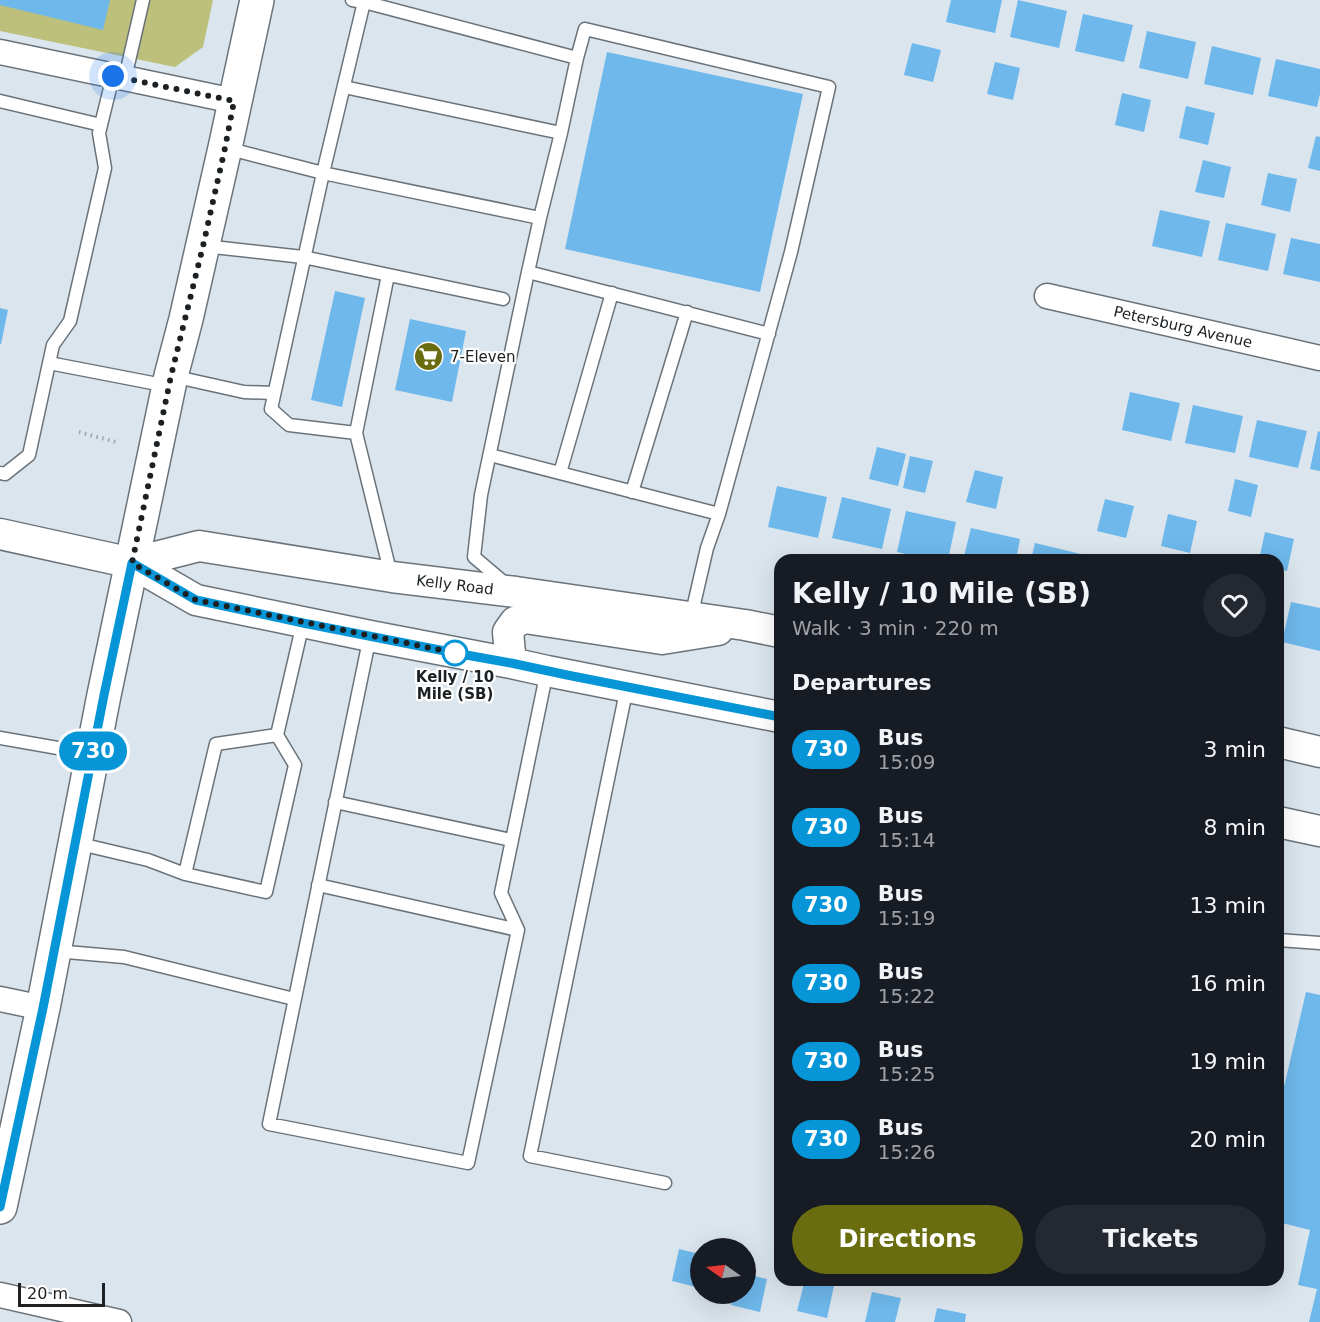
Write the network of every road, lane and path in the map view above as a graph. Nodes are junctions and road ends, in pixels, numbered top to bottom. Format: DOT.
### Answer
graph roads {
  1 [pos="143,0"];
  2 [pos="257,0"];
  3 [pos="358,1"];
  4 [pos="0,52"];
  5 [pos="577,58"];
  6 [pos="119,77"];
  7 [pos="344,87"];
  8 [pos="0,101"];
  9 [pos="234,101"];
  10 [pos="101,125"];
  11 [pos="561,133"];
  12 [pos="225,148"];
  13 [pos="323,172"];
  14 [pos="540,218"];
  15 [pos="203,246"];
  16 [pos="303,257"];
  17 [pos="528,272"];
  18 [pos="388,275"];
  19 [pos="612,293"];
  20 [pos="1047,296"];
  21 [pos="503,298"];
  22 [pos="687,312"];
  23 [pos="769,334"];
  24 [pos="1320,358"];
  25 [pos="49,363"];
  26 [pos="170,381"];
  27 [pos="274,393"];
  28 [pos="79,432"];
  29 [pos="356,433"];
  30 [pos="116,442"];
  31 [pos="490,456"];
  32 [pos="0,473"];
  33 [pos="560,473"];
  34 [pos="632,492"];
  35 [pos="719,514"];
  36 [pos="0,534"];
  37 [pos="132,563"];
  38 [pos="392,577"];
  39 [pos="516,592"];
  40 [pos="691,618"];
  41 [pos="303,623"];
  42 [pos="745,625"];
  43 [pos="774,631"];
  44 [pos="370,636"];
  45 [pos="511,663"];
  46 [pos="547,671"];
  47 [pos="627,687"];
  48 [pos="774,716"];
  49 [pos="277,735"];
  50 [pos="0,738"];
  51 [pos="1284,743"];
  52 [pos="1320,752"];
  53 [pos="93,755"];
  54 [pos="335,802"];
  55 [pos="1284,823"];
  56 [pos="1320,831"];
  57 [pos="511,840"];
  58 [pos="74,842"];
  59 [pos="185,874"];
  60 [pos="318,885"];
  61 [pos="518,930"];
  62 [pos="1284,940"];
  63 [pos="1320,943"];
  64 [pos="54,951"];
  65 [pos="0,999"];
  66 [pos="294,999"];
  67 [pos="43,1008"];
  68 [pos="665,1183"];
  69 [pos="0,1207"];
  70 [pos="0,1295"];
  71 [pos="119,1322"];
  1 -- 6 [label="lane"];
  2 -- 9 [label="main road"];
  3 -- 5 [label="lane"];
  3 -- 7 [label="lane"];
  4 -- 6 [label="street"];
  5 -- 11 [label="lane"];
  5 -- 23 [label="lane"];
  6 -- 9 [label="street"];
  6 -- 10 [label="lane"];
  7 -- 11 [label="lane"];
  7 -- 13 [label="lane"];
  8 -- 10 [label="lane"];
  9 -- 12 [label="main road"];
  10 -- 25 [label="lane"];
  11 -- 14 [label="lane"];
  12 -- 13 [label="lane"];
  12 -- 15 [label="main road"];
  13 -- 14 [label="lane"];
  13 -- 16 [label="lane"];
  14 -- 17 [label="lane"];
  15 -- 16 [label="lane"];
  15 -- 26 [label="main road"];
  16 -- 18 [label="lane"];
  16 -- 27 [label="lane"];
  17 -- 19 [label="lane"];
  17 -- 31 [label="lane"];
  18 -- 21 [label="lane"];
  18 -- 29 [label="lane"];
  19 -- 22 [label="lane"];
  19 -- 33 [label="lane"];
  20 -- 24 [label="street, Petersburg Avenue"];
  22 -- 23 [label="lane"];
  22 -- 34 [label="lane"];
  23 -- 35 [label="lane"];
  25 -- 26 [label="lane"];
  25 -- 32 [label="lane"];
  26 -- 27 [label="lane"];
  26 -- 37 [label="main road"];
  27 -- 29 [label="lane"];
  28 -- 30 [label="path"];
  29 -- 38 [label="lane"];
  31 -- 33 [label="lane"];
  31 -- 39 [label="lane"];
  33 -- 34 [label="lane"];
  34 -- 35 [label="lane"];
  35 -- 40 [label="lane"];
  36 -- 37 [label="street, Kelly Road"];
  37 -- 38 [label="street, Kelly Road"];
  37 -- 41 [label="street, Kelly Road"];
  37 -- 53 [label="main road"];
  38 -- 39 [label="street, Kelly Road"];
  39 -- 40 [label="street, Kelly Road"];
  40 -- 42 [label="street, Kelly Road"];
  41 -- 44 [label="street, Kelly Road"];
  41 -- 49 [label="lane"];
  42 -- 43 [label="street, Kelly Road"];
  42 -- 45 [label="street"];
  44 -- 45 [label="street, Kelly Road"];
  44 -- 54 [label="lane"];
  45 -- 46 [label="street, Kelly Road"];
  46 -- 47 [label="street, Kelly Road"];
  46 -- 57 [label="lane"];
  47 -- 48 [label="street, Kelly Road"];
  47 -- 68 [label="lane"];
  49 -- 59 [label="lane"];
  49 -- 59 [label="lane"];
  50 -- 53 [label="lane"];
  51 -- 52 [label="street"];
  53 -- 58 [label="main road"];
  54 -- 57 [label="lane"];
  54 -- 60 [label="lane"];
  55 -- 56 [label="street"];
  57 -- 61 [label="lane"];
  58 -- 59 [label="lane"];
  58 -- 64 [label="main road"];
  60 -- 61 [label="lane"];
  60 -- 66 [label="lane"];
  61 -- 66 [label="lane"];
  62 -- 63 [label="lane"];
  64 -- 66 [label="lane"];
  64 -- 67 [label="main road"];
  65 -- 67 [label="street"];
  67 -- 69 [label="main road"];
  70 -- 71 [label="street"];
}
